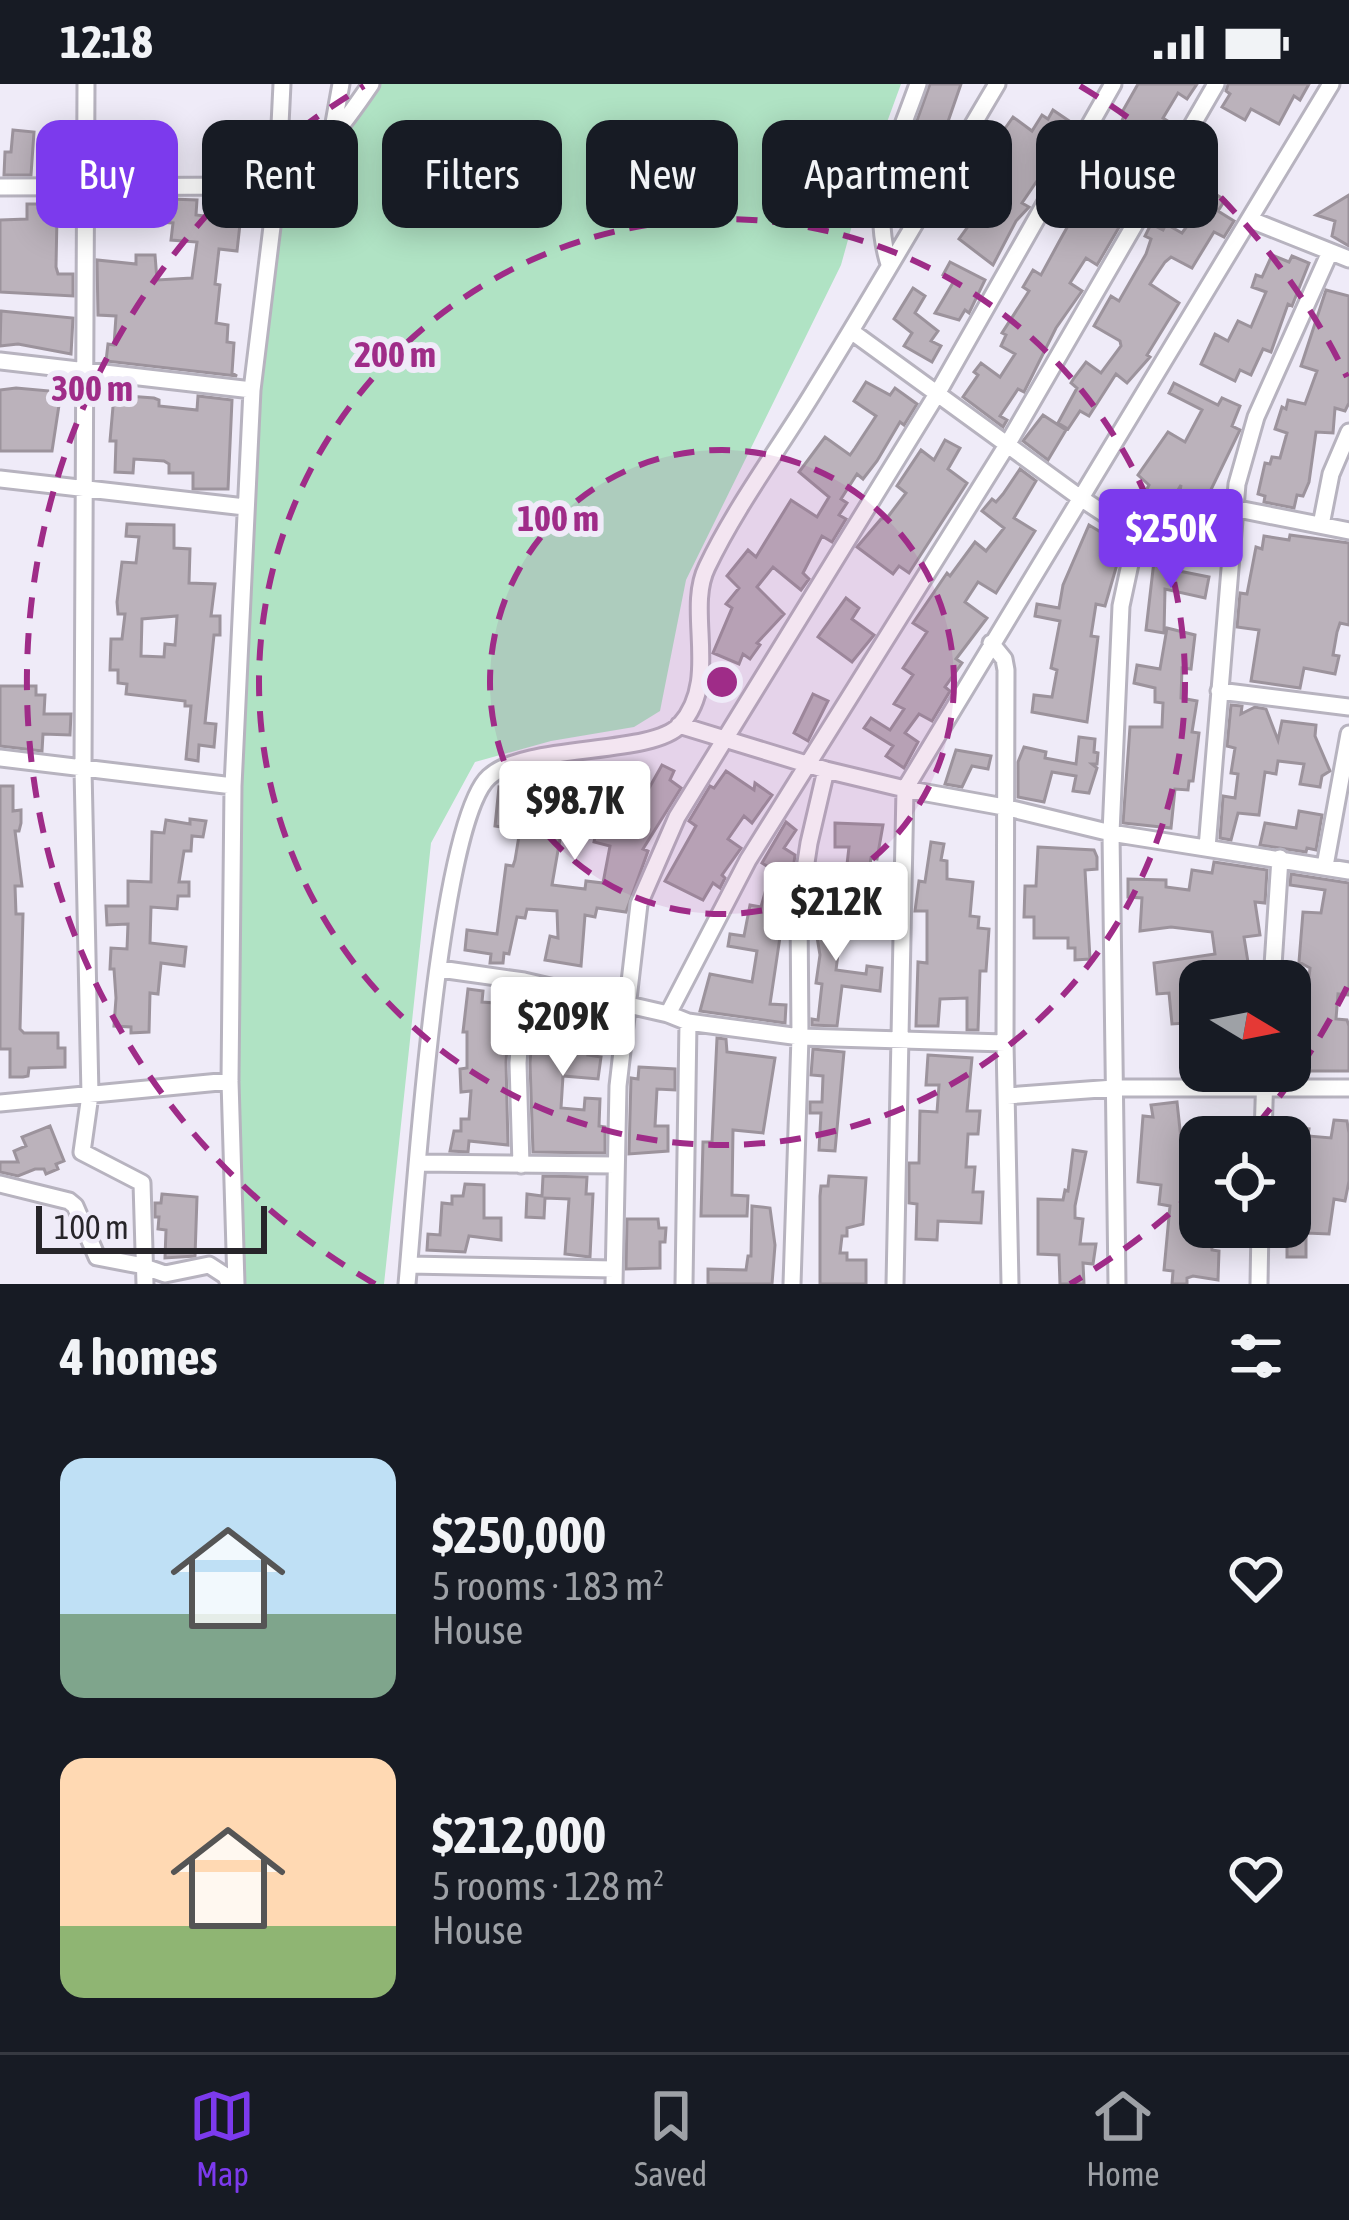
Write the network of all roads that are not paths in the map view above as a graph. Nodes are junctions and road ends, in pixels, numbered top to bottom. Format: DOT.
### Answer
graph roads {
  1 [pos="86,84"];
  2 [pos="282,84"];
  3 [pos="341,84"];
  4 [pos="371,84"];
  5 [pos="918,84"];
  6 [pos="997,84"];
  7 [pos="1113,84"];
  8 [pos="1216,84"];
  9 [pos="1330,84"];
  10 [pos="86,120"];
  11 [pos="280,120"];
  12 [pos="334,120"];
  13 [pos="346,120"];
  14 [pos="0,187"];
  15 [pos="36,187"];
  16 [pos="1251,220"];
  17 [pos="86,228"];
  18 [pos="272,228"];
  19 [pos="1330,252"];
  20 [pos="1349,259"];
  21 [pos="890,264"];
  22 [pos="851,331"];
  23 [pos="0,361"];
  24 [pos="85,373"];
  25 [pos="252,390"];
  26 [pos="937,394"];
  27 [pos="1349,432"];
  28 [pos="1007,445"];
  29 [pos="0,478"];
  30 [pos="84,488"];
  31 [pos="1079,497"];
  32 [pos="245,507"];
  33 [pos="1233,508"];
  34 [pos="1321,525"];
  35 [pos="1349,530"];
  36 [pos="1136,536"];
  37 [pos="1161,551"];
  38 [pos="991,643"];
  39 [pos="1219,691"];
  40 [pos="1349,707"];
  41 [pos="680,725"];
  42 [pos="1349,734"];
  43 [pos="724,740"];
  44 [pos="0,758"];
  45 [pos="808,765"];
  46 [pos="83,769"];
  47 [pos="826,770"];
  48 [pos="233,787"];
  49 [pos="905,789"];
  50 [pos="1004,807"];
  51 [pos="1111,833"];
  52 [pos="1207,848"];
  53 [pos="1280,858"];
  54 [pos="1325,866"];
  55 [pos="1349,871"];
  56 [pos="1273,960"];
  57 [pos="440,969"];
  58 [pos="524,981"];
  59 [pos="627,1006"];
  60 [pos="668,1014"];
  61 [pos="688,1022"];
  62 [pos="800,1037"];
  63 [pos="898,1041"];
  64 [pos="1005,1043"];
  65 [pos="230,1082"];
  66 [pos="1179,1084"];
  67 [pos="1311,1084"];
  68 [pos="1114,1088"];
  69 [pos="1349,1088"];
  70 [pos="90,1095"];
  71 [pos="1007,1096"];
  72 [pos="0,1103"];
  73 [pos="418,1163"];
  74 [pos="521,1165"];
  75 [pos="616,1165"];
  76 [pos="0,1184"];
  77 [pos="1260,1248"];
  78 [pos="409,1265"];
  79 [pos="146,1276"];
  80 [pos="614,1277"];
  81 [pos="233,1284"];
  82 [pos="407,1284"];
  83 [pos="684,1284"];
  84 [pos="792,1284"];
  85 [pos="895,1284"];
  86 [pos="1010,1284"];
  87 [pos="1117,1284"];
  88 [pos="1259,1284"];
  1 -- 10 [label="street"];
  2 -- 11 [label="street"];
  3 -- 12 [label="street"];
  4 -- 13 [label="street"];
  5 -- 21 [label="street"];
  6 -- 21 [label="street"];
  7 -- 26 [label="street"];
  8 -- 28 [label="street"];
  9 -- 16 [label="street"];
  14 -- 15 [label="street"];
  16 -- 19 [label="street"];
  16 -- 31 [label="street"];
  17 -- 24 [label="street"];
  18 -- 25 [label="street"];
  19 -- 20 [label="street"];
  19 -- 33 [label="street"];
  21 -- 22 [label="street"];
  22 -- 26 [label="street"];
  22 -- 41 [label="street"];
  23 -- 24 [label="street"];
  24 -- 25 [label="street"];
  24 -- 30 [label="street"];
  25 -- 32 [label="street"];
  26 -- 28 [label="street"];
  26 -- 43 [label="street"];
  27 -- 34 [label="street"];
  28 -- 31 [label="street"];
  28 -- 45 [label="street"];
  29 -- 30 [label="street"];
  30 -- 32 [label="street"];
  30 -- 46 [label="street"];
  31 -- 36 [label="street"];
  31 -- 38 [label="street"];
  32 -- 48 [label="street"];
  33 -- 34 [label="street"];
  33 -- 39 [label="street"];
  34 -- 35 [label="street"];
  36 -- 37 [label="street"];
  36 -- 51 [label="street"];
  38 -- 49 [label="street"];
  38 -- 50 [label="street"];
  39 -- 40 [label="street"];
  39 -- 52 [label="street"];
  41 -- 43 [label="street"];
  41 -- 57 [label="street"];
  42 -- 54 [label="street"];
  43 -- 45 [label="street"];
  43 -- 59 [label="street"];
  44 -- 46 [label="street"];
  45 -- 47 [label="street"];
  45 -- 60 [label="street"];
  46 -- 48 [label="street"];
  46 -- 70 [label="street"];
  47 -- 49 [label="street"];
  47 -- 62 [label="street"];
  48 -- 65 [label="street"];
  49 -- 50 [label="street"];
  49 -- 63 [label="street"];
  50 -- 51 [label="street"];
  50 -- 64 [label="street"];
  51 -- 52 [label="street"];
  51 -- 68 [label="street"];
  52 -- 53 [label="street"];
  53 -- 54 [label="street"];
  53 -- 56 [label="street"];
  54 -- 55 [label="street"];
  57 -- 58 [label="street"];
  57 -- 73 [label="street"];
  58 -- 59 [label="street"];
  58 -- 74 [label="street"];
  59 -- 60 [label="street"];
  59 -- 75 [label="street"];
  60 -- 61 [label="street"];
  61 -- 62 [label="street"];
  61 -- 83 [label="street"];
  62 -- 63 [label="street"];
  62 -- 84 [label="street"];
  63 -- 64 [label="street"];
  63 -- 85 [label="street"];
  64 -- 71 [label="street"];
  65 -- 70 [label="street"];
  65 -- 81 [label="street"];
  66 -- 68 [label="street"];
  67 -- 69 [label="street"];
  68 -- 71 [label="street"];
  68 -- 87 [label="street"];
  70 -- 72 [label="street"];
  70 -- 79 [label="street"];
  71 -- 86 [label="street"];
  73 -- 74 [label="street"];
  73 -- 78 [label="street"];
  74 -- 75 [label="street"];
  75 -- 80 [label="street"];
  76 -- 79 [label="street"];
  77 -- 88 [label="street"];
  78 -- 80 [label="street"];
  78 -- 82 [label="street"];
  79 -- 81 [label="street"];
}
